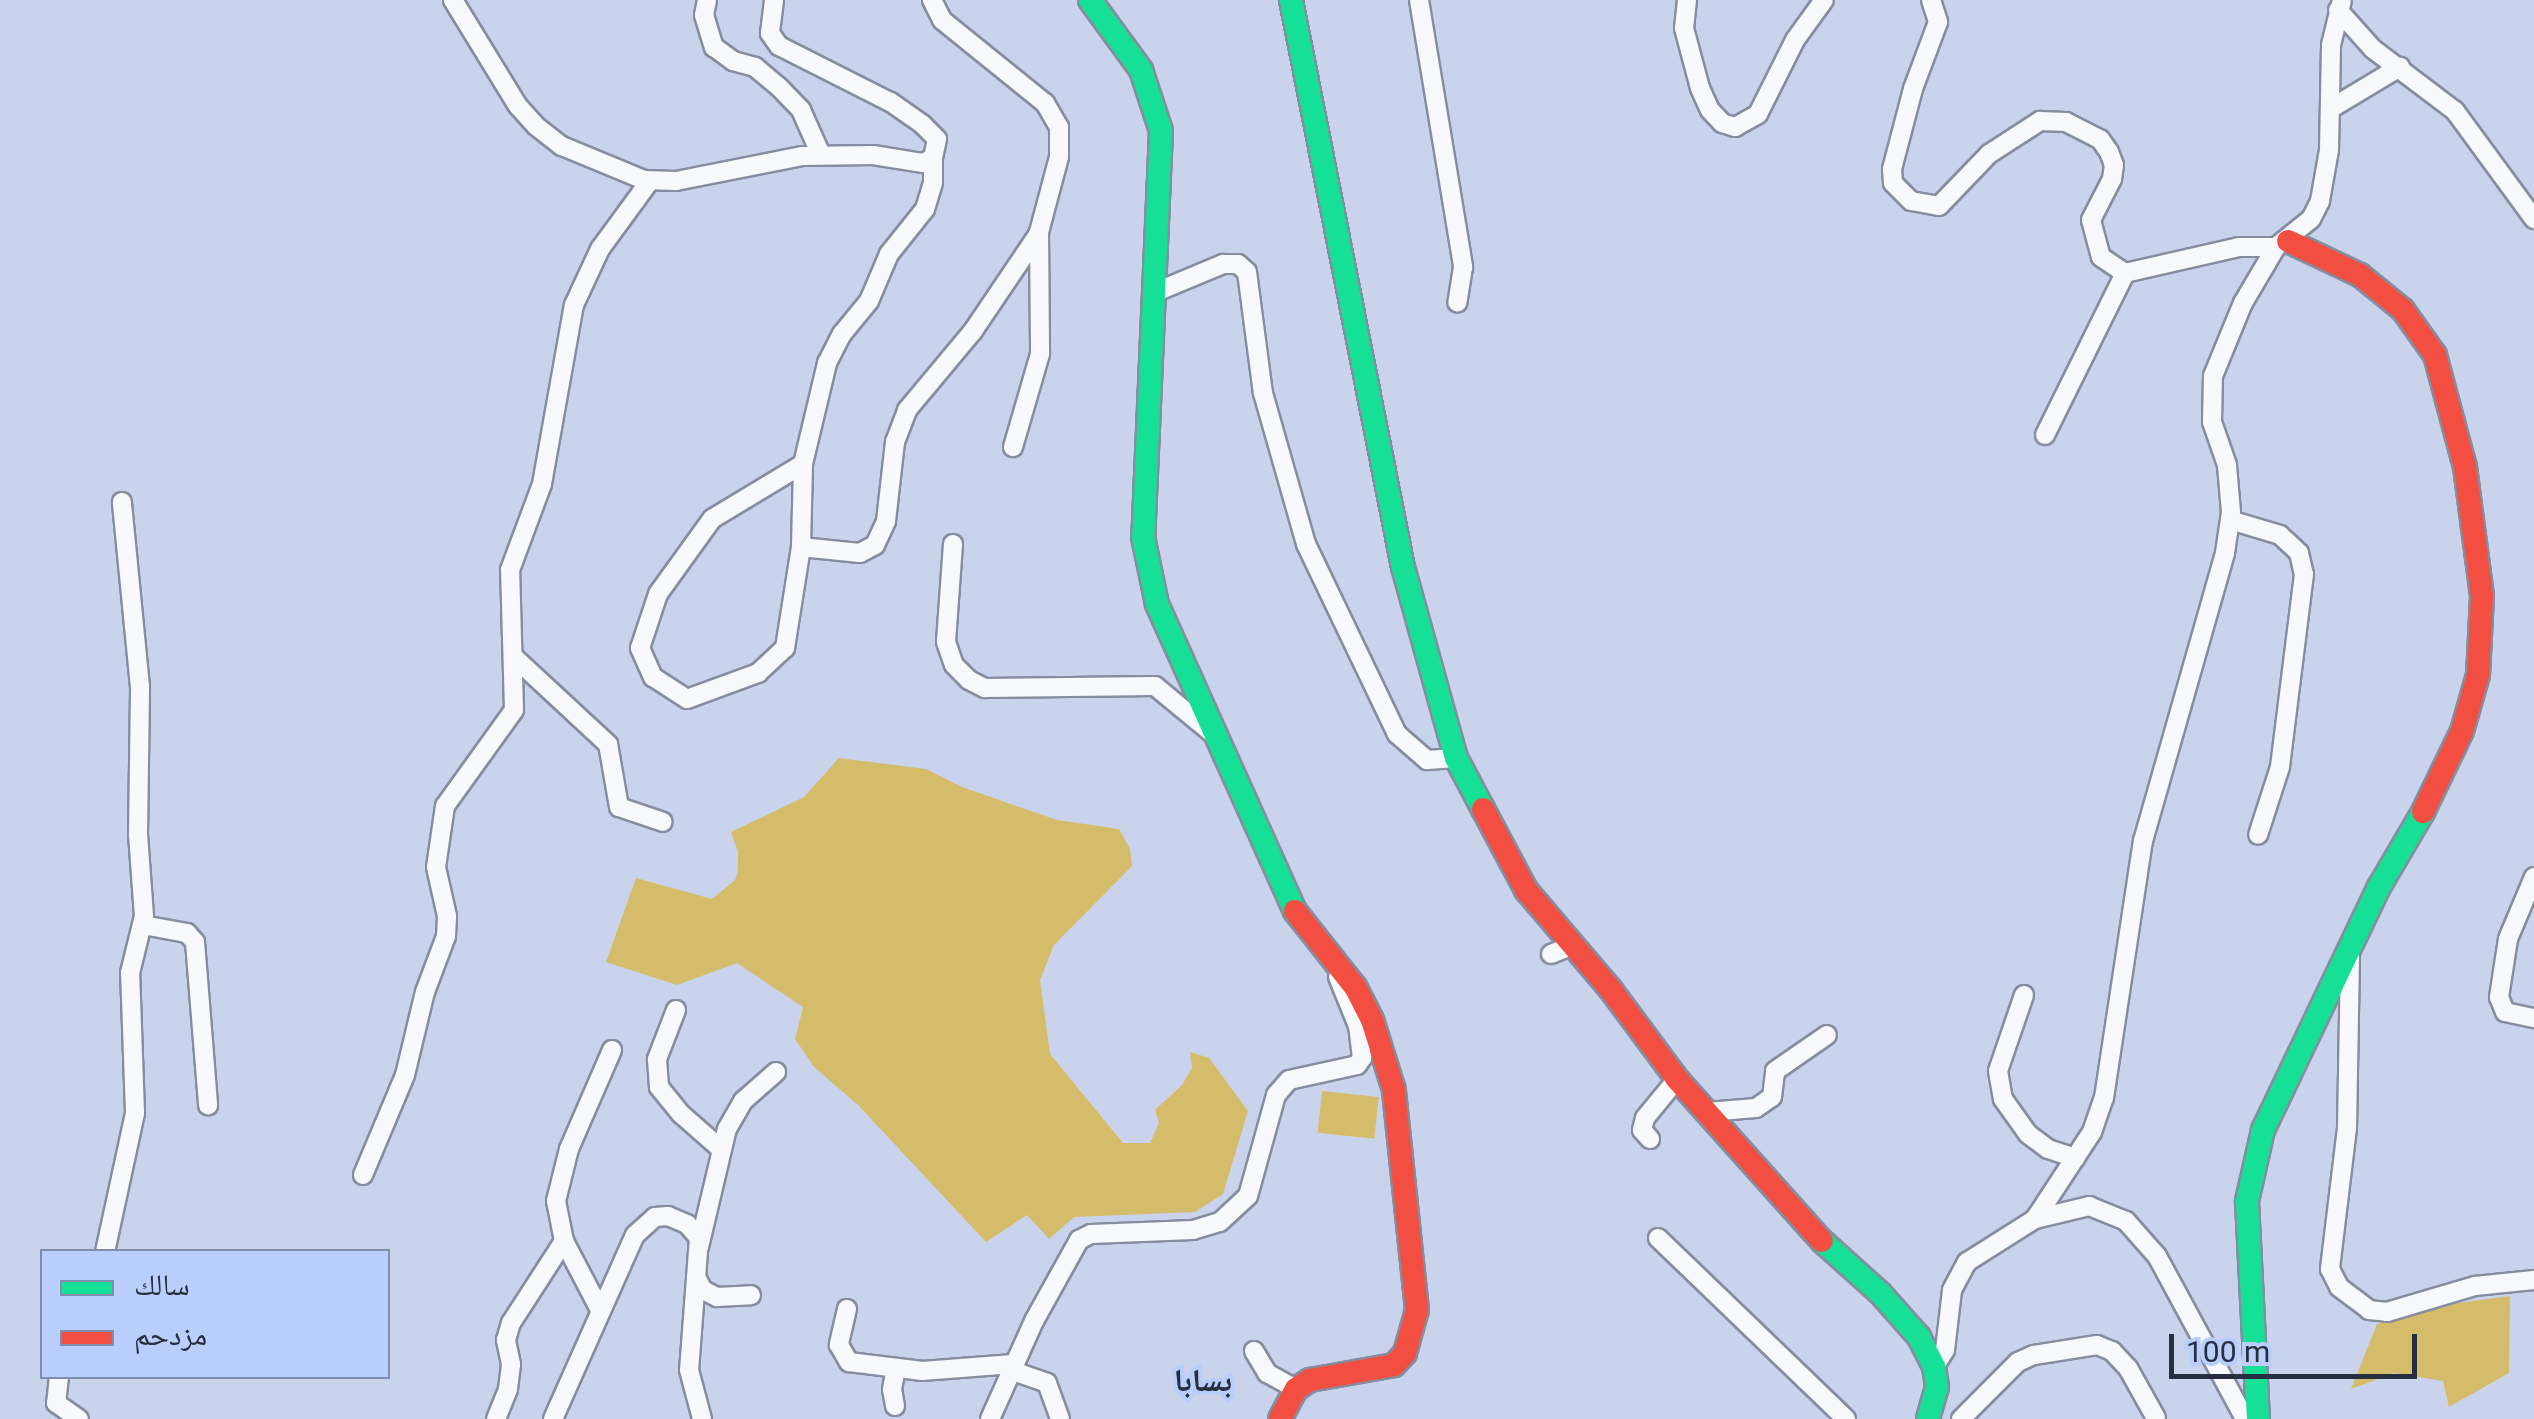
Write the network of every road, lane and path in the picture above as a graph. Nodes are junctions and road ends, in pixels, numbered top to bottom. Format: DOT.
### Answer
graph roads {
  1 [pos="453,0"];
  2 [pos="707,0"];
  3 [pos="774,0"];
  4 [pos="932,0"];
  5 [pos="1090,0"];
  6 [pos="1291,0"];
  7 [pos="1419,0"];
  8 [pos="1687,0"];
  9 [pos="1824,0"];
  10 [pos="1931,0"];
  11 [pos="2340,5"];
  12 [pos="2400,68"];
  13 [pos="2330,109"];
  14 [pos="821,156"];
  15 [pos="933,158"];
  16 [pos="649,182"];
  17 [pos="2534,219"];
  18 [pos="1039,232"];
  19 [pos="2282,244"];
  20 [pos="2126,272"];
  21 [pos="1156,292"];
  22 [pos="1457,302"];
  23 [pos="2044,435"];
  24 [pos="1014,447"];
  25 [pos="803,464"];
  26 [pos="122,502"];
  27 [pos="2230,520"];
  28 [pos="953,544"];
  29 [pos="801,547"];
  30 [pos="516,658"];
  31 [pos="1212,733"];
  32 [pos="1456,758"];
  33 [pos="663,822"];
  34 [pos="2258,835"];
  35 [pos="2534,877"];
  36 [pos="143,925"];
  37 [pos="2350,952"];
  38 [pos="1332,962"];
  39 [pos="2024,995"];
  40 [pos="676,1010"];
  41 [pos="2534,1018"];
  42 [pos="1826,1034"];
  43 [pos="612,1050"];
  44 [pos="776,1072"];
  45 [pos="1677,1079"];
  46 [pos="208,1106"];
  47 [pos="1707,1112"];
  48 [pos="1650,1139"];
  49 [pos="721,1149"];
  50 [pos="2076,1158"];
  51 [pos="364,1175"];
  52 [pos="2035,1219"];
  53 [pos="1658,1238"];
  54 [pos="564,1241"];
  55 [pos="699,1248"];
  56 [pos="106,1249"];
  57 [pos="696,1276"];
  58 [pos="2534,1280"];
  59 [pos="751,1295"];
  60 [pos="599,1308"];
  61 [pos="846,1309"];
  62 [pos="1254,1351"];
  63 [pos="1934,1366"];
  64 [pos="1011,1367"];
  65 [pos="896,1369"];
  66 [pos="60,1379"];
  67 [pos="1296,1389"];
  68 [pos="895,1406"];
  69 [pos="1937,1414"];
  70 [pos="2156,1418"];
  71 [pos="80,1419"];
  72 [pos="496,1419"];
  73 [pos="553,1419"];
  74 [pos="702,1419"];
  75 [pos="990,1419"];
  76 [pos="1060,1419"];
  77 [pos="1280,1419"];
  78 [pos="1846,1419"];
  79 [pos="1961,1419"];
  80 [pos="2244,1419"];
  81 [pos="2258,1419"];
  1 -- 16 [label="street"];
  2 -- 14 [label="street"];
  3 -- 15 [label="street"];
  4 -- 18 [label="street"];
  5 -- 21 [label="street"];
  6 -- 32 [label="street"];
  7 -- 22 [label="street"];
  8 -- 9 [label="street"];
  10 -- 20 [label="street"];
  11 -- 12 [label="street"];
  11 -- 13 [label="street"];
  12 -- 13 [label="street"];
  12 -- 17 [label="street"];
  13 -- 19 [label="street"];
  14 -- 15 [label="street"];
  14 -- 16 [label="street"];
  15 -- 25 [label="street"];
  16 -- 30 [label="street"];
  18 -- 24 [label="street"];
  18 -- 29 [label="street"];
  19 -- 20 [label="street"];
  19 -- 27 [label="street"];
  19 -- 37 [label="street"];
  20 -- 23 [label="street"];
  21 -- 31 [label="street"];
  21 -- 32 [label="street"];
  25 -- 29 [label="street"];
  25 -- 29 [label="street"];
  26 -- 36 [label="street"];
  27 -- 34 [label="street"];
  27 -- 50 [label="street"];
  28 -- 31 [label="street"];
  30 -- 33 [label="street"];
  30 -- 51 [label="street"];
  31 -- 38 [label="street"];
  32 -- 45 [label="street"];
  35 -- 41 [label="street"];
  36 -- 46 [label="street"];
  36 -- 56 [label="street"];
  37 -- 58 [label="street"];
  37 -- 81 [label="street"];
  38 -- 64 [label="street"];
  38 -- 67 [label="street"];
  39 -- 50 [label="street"];
  40 -- 49 [label="street"];
  42 -- 47 [label="street"];
  43 -- 54 [label="street"];
  44 -- 49 [label="street"];
  45 -- 47 [label="street"];
  45 -- 48 [label="street"];
  47 -- 63 [label="street"];
  49 -- 55 [label="street"];
  50 -- 52 [label="street"];
  52 -- 63 [label="street"];
  52 -- 80 [label="street"];
  53 -- 78 [label="street"];
  54 -- 60 [label="street"];
  54 -- 72 [label="street"];
  55 -- 57 [label="street"];
  55 -- 60 [label="street"];
  57 -- 59 [label="street"];
  57 -- 74 [label="street"];
  60 -- 73 [label="street"];
  61 -- 65 [label="street"];
  62 -- 67 [label="street"];
  63 -- 69 [label="street"];
  64 -- 65 [label="street"];
  64 -- 75 [label="street"];
  64 -- 76 [label="street"];
  65 -- 68 [label="street"];
  66 -- 71 [label="street"];
  67 -- 77 [label="street"];
  70 -- 79 [label="street"];
}
